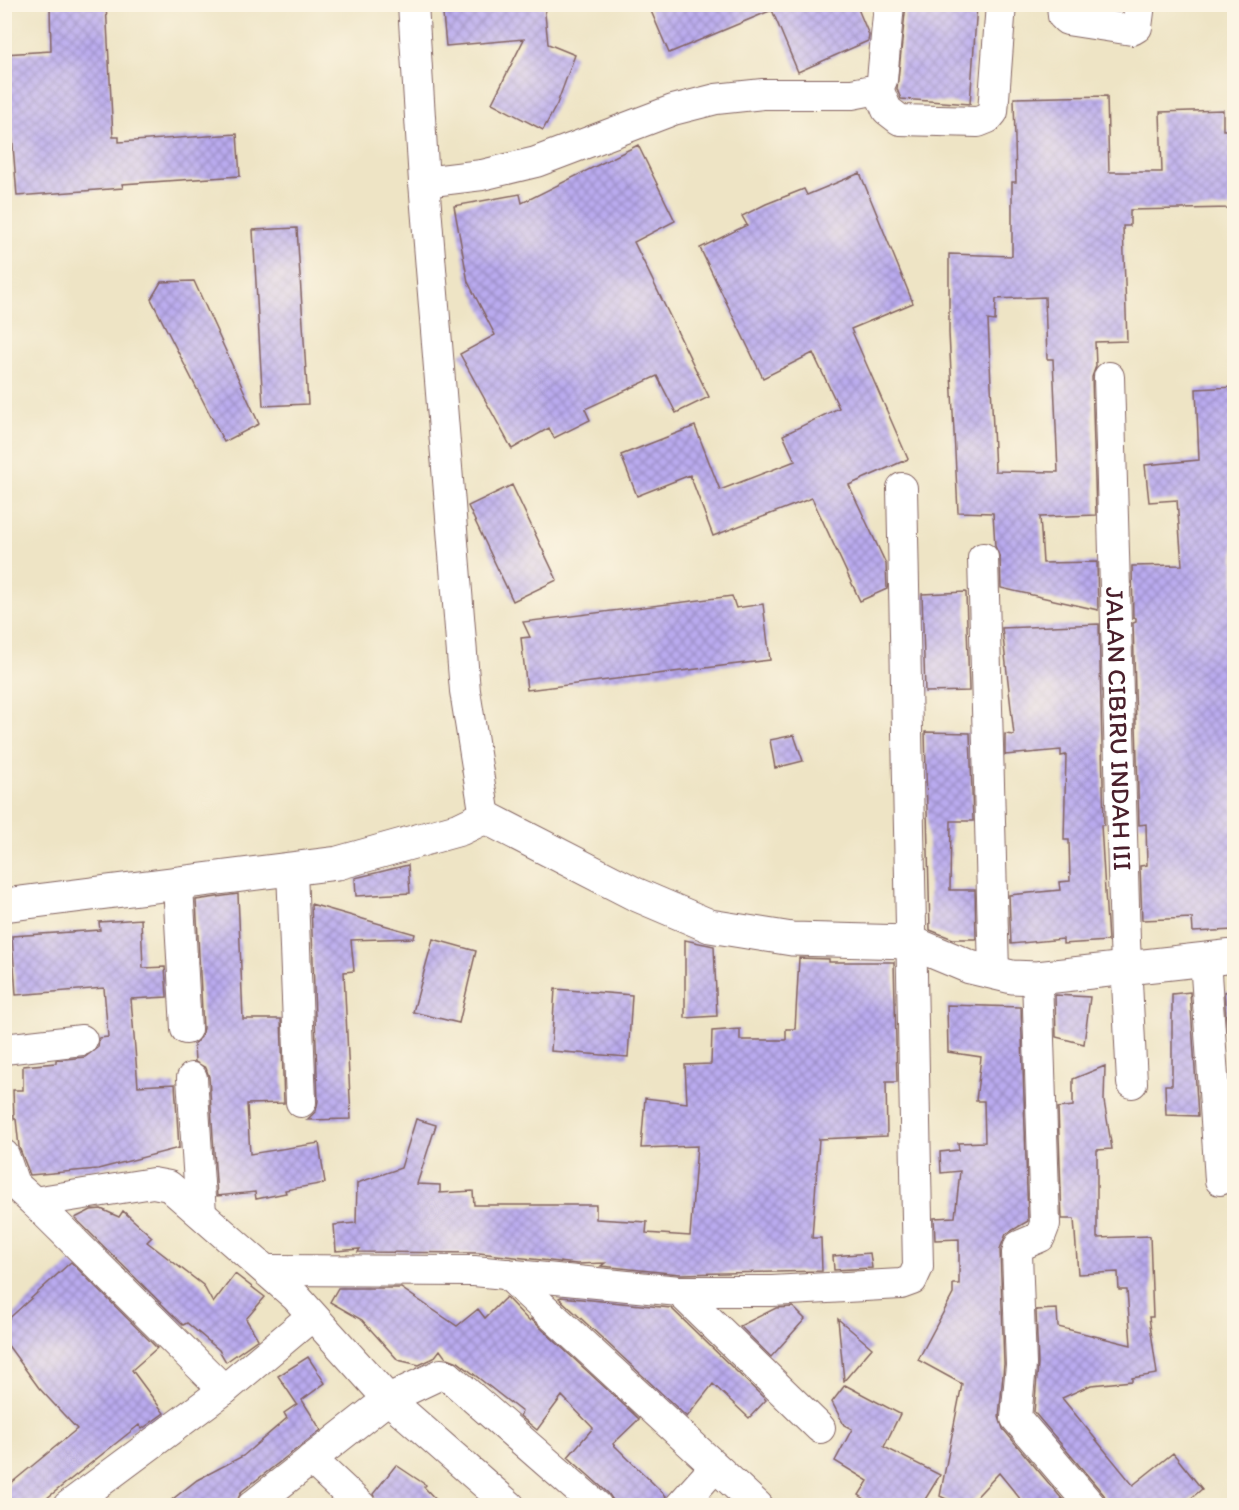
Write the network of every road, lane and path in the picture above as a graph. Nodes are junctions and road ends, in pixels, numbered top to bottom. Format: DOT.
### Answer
graph roads {
  1 [pos="413,4"];
  2 [pos="889,4"];
  3 [pos="1001,4"];
  4 [pos="1062,4"];
  5 [pos="1140,4"];
  6 [pos="878,89"];
  7 [pos="424,182"];
  8 [pos="1109,377"];
  9 [pos="902,488"];
  10 [pos="983,558"];
  11 [pos="485,817"];
  12 [pos="292,870"];
  13 [pos="178,885"];
  14 [pos="4,905"];
  15 [pos="910,942"];
  16 [pos="1220,957"];
  17 [pos="1126,968"];
  18 [pos="994,972"];
  19 [pos="1037,978"];
  20 [pos="186,1029"];
  21 [pos="82,1040"];
  22 [pos="4,1049"];
  23 [pos="192,1078"];
  24 [pos="1132,1083"];
  25 [pos="300,1102"];
  26 [pos="4,1155"];
  27 [pos="1220,1180"];
  28 [pos="34,1202"];
  29 [pos="201,1213"];
  30 [pos="266,1270"];
  31 [pos="507,1274"];
  32 [pos="679,1291"];
  33 [pos="312,1316"];
  34 [pos="224,1390"];
  35 [pos="387,1399"];
  36 [pos="820,1428"];
  37 [pos="311,1459"];
  38 [pos="715,1467"];
  39 [pos="68,1506"];
  40 [pos="252,1506"];
  41 [pos="361,1506"];
  42 [pos="510,1506"];
  43 [pos="597,1506"];
  44 [pos="680,1506"];
  45 [pos="758,1506"];
  46 [pos="1091,1506"];
  1 -- 7 [label="street"];
  2 -- 6 [label="street"];
  3 -- 6 [label="street"];
  4 -- 5 [label="street"];
  6 -- 7 [label="street"];
  7 -- 11 [label="street"];
  8 -- 17 [label="street, JALAN CIBIRU INDAH III"];
  9 -- 15 [label="street"];
  10 -- 18 [label="street"];
  11 -- 12 [label="street"];
  11 -- 15 [label="street"];
  12 -- 13 [label="street"];
  12 -- 25 [label="street"];
  13 -- 14 [label="street"];
  13 -- 20 [label="street"];
  15 -- 18 [label="street"];
  15 -- 32 [label="street"];
  16 -- 17 [label="street"];
  16 -- 27 [label="street"];
  17 -- 19 [label="street"];
  17 -- 24 [label="street, JALAN CIBIRU INDAH III"];
  18 -- 19 [label="street"];
  19 -- 46 [label="street"];
  21 -- 22 [label="street"];
  23 -- 29 [label="street"];
  26 -- 28 [label="street"];
  28 -- 29 [label="street"];
  28 -- 34 [label="street"];
  29 -- 30 [label="street"];
  30 -- 31 [label="street"];
  30 -- 33 [label="street"];
  31 -- 32 [label="street"];
  31 -- 38 [label="street"];
  32 -- 36 [label="street"];
  33 -- 34 [label="street"];
  33 -- 35 [label="street"];
  34 -- 39 [label="street"];
  35 -- 37 [label="street"];
  35 -- 42 [label="street"];
  35 -- 43 [label="street"];
  37 -- 40 [label="street"];
  37 -- 41 [label="street"];
  38 -- 44 [label="street"];
  38 -- 45 [label="street"];
}
